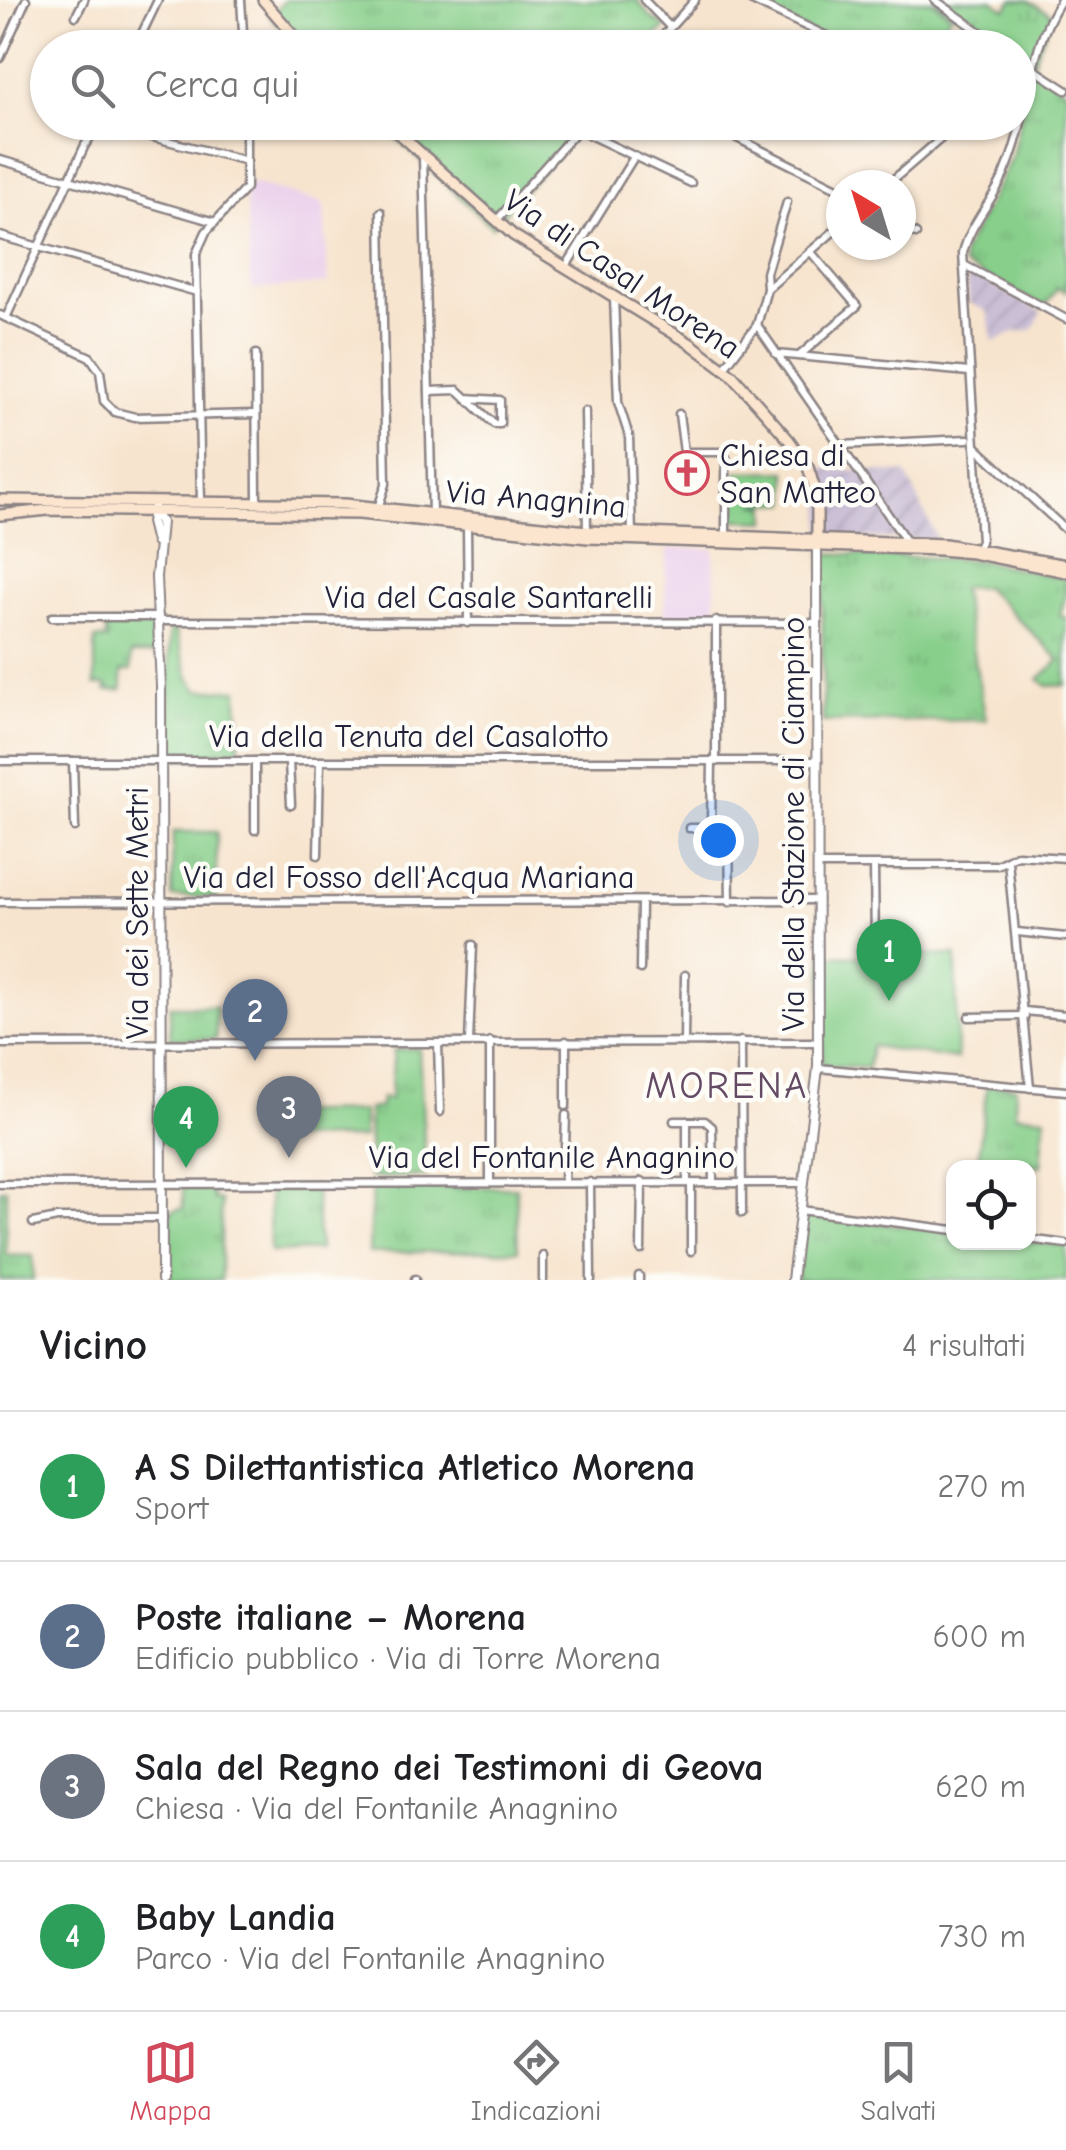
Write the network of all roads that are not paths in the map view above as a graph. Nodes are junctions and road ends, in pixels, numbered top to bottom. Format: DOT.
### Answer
graph roads {
  1 [pos="26,0"];
  2 [pos="84,0"];
  3 [pos="158,0"];
  4 [pos="242,0"];
  5 [pos="263,0"];
  6 [pos="644,0"];
  7 [pos="695,0"];
  8 [pos="750,0"];
  9 [pos="935,0"];
  10 [pos="1061,0"];
  11 [pos="76,16"];
  12 [pos="670,27"];
  13 [pos="144,30"];
  14 [pos="243,30"];
  15 [pos="290,30"];
  16 [pos="667,30"];
  17 [pos="814,30"];
  18 [pos="977,30"];
  19 [pos="1036,52"];
  20 [pos="0,58"];
  21 [pos="1036,71"];
  22 [pos="1066,90"];
  23 [pos="88,140"];
  24 [pos="164,140"];
  25 [pos="246,140"];
  26 [pos="406,140"];
  27 [pos="569,140"];
  28 [pos="599,140"];
  29 [pos="741,140"];
  30 [pos="939,140"];
  31 [pos="1014,140"];
  32 [pos="423,156"];
  33 [pos="634,157"];
  34 [pos="0,160"];
  35 [pos="246,162"];
  36 [pos="904,170"];
  37 [pos="70,179"];
  38 [pos="826,182"];
  39 [pos="691,183"];
  40 [pos="787,202"];
  41 [pos="381,212"];
  42 [pos="215,222"];
  43 [pos="496,222"];
  44 [pos="0,236"];
  45 [pos="826,238"];
  46 [pos="40,248"];
  47 [pos="810,252"];
  48 [pos="963,265"];
  49 [pos="565,269"];
  50 [pos="768,289"];
  51 [pos="197,292"];
  52 [pos="614,298"];
  53 [pos="3,317"];
  54 [pos="1066,319"];
  55 [pos="757,325"];
  56 [pos="256,354"];
  57 [pos="775,354"];
  58 [pos="798,356"];
  59 [pos="724,368"];
  60 [pos="969,372"];
  61 [pos="428,390"];
  62 [pos="466,398"];
  63 [pos="585,411"];
  64 [pos="256,414"];
  65 [pos="679,414"];
  66 [pos="200,415"];
  67 [pos="971,442"];
  68 [pos="839,445"];
  69 [pos="0,500"];
  70 [pos="201,504"];
  71 [pos="258,504"];
  72 [pos="317,504"];
  73 [pos="154,508"];
  74 [pos="378,508"];
  75 [pos="313,514"];
  76 [pos="432,514"];
  77 [pos="0,515"];
  78 [pos="818,523"];
  79 [pos="467,526"];
  80 [pos="587,530"];
  81 [pos="1066,530"];
  82 [pos="632,533"];
  83 [pos="726,537"];
  84 [pos="838,541"];
  85 [pos="813,542"];
  86 [pos="907,542"];
  87 [pos="976,550"];
  88 [pos="1066,569"];
  89 [pos="52,618"];
  90 [pos="159,619"];
  91 [pos="716,621"];
  92 [pos="468,623"];
  93 [pos="818,624"];
  94 [pos="161,760"];
  95 [pos="0,761"];
  96 [pos="73,761"];
  97 [pos="256,761"];
  98 [pos="289,761"];
  99 [pos="320,761"];
  100 [pos="818,761"];
  101 [pos="714,762"];
  102 [pos="291,805"];
  103 [pos="74,827"];
  104 [pos="689,828"];
  105 [pos="255,830"];
  106 [pos="729,832"];
  107 [pos="318,855"];
  108 [pos="1066,858"];
  109 [pos="1008,861"];
  110 [pos="818,866"];
  111 [pos="874,866"];
  112 [pos="818,900"];
  113 [pos="163,901"];
  114 [pos="0,902"];
  115 [pos="641,902"];
  116 [pos="730,902"];
  117 [pos="1017,932"];
  118 [pos="1066,936"];
  119 [pos="473,945"];
  120 [pos="875,948"];
  121 [pos="640,969"];
  122 [pos="684,975"];
  123 [pos="1024,1014"];
  124 [pos="1066,1015"];
  125 [pos="969,1017"];
  126 [pos="741,1041"];
  127 [pos="469,1042"];
  128 [pos="490,1042"];
  129 [pos="566,1042"];
  130 [pos="684,1042"];
  131 [pos="818,1042"];
  132 [pos="163,1043"];
  133 [pos="438,1043"];
  134 [pos="0,1044"];
  135 [pos="818,1068"];
  136 [pos="1030,1088"];
  137 [pos="1066,1091"];
  138 [pos="440,1112"];
  139 [pos="674,1121"];
  140 [pos="687,1121"];
  141 [pos="742,1181"];
  142 [pos="490,1182"];
  143 [pos="564,1182"];
  144 [pos="590,1182"];
  145 [pos="642,1182"];
  146 [pos="713,1182"];
  147 [pos="163,1183"];
  148 [pos="689,1183"];
  149 [pos="804,1183"];
  150 [pos="0,1184"];
  151 [pos="800,1210"];
  152 [pos="742,1213"];
  153 [pos="163,1218"];
  154 [pos="33,1223"];
  155 [pos="946,1229"];
  156 [pos="1036,1241"];
  157 [pos="1066,1244"];
  158 [pos="641,1250"];
  159 [pos="691,1251"];
  160 [pos="543,1256"];
  161 [pos="162,1280"];
  162 [pos="543,1280"];
  163 [pos="591,1280"];
  164 [pos="792,1280"];
  1 -- 20 [label="street"];
  2 -- 11 [label="street"];
  3 -- 13 [label="street"];
  4 -- 14 [label="street"];
  5 -- 15 [label="main road"];
  6 -- 12 [label="street"];
  7 -- 12 [label="street"];
  8 -- 17 [label="street"];
  9 -- 18 [label="street"];
  10 -- 19 [label="street"];
  12 -- 16 [label="street"];
  21 -- 22 [label="street"];
  23 -- 37 [label="street"];
  24 -- 35 [label="street"];
  25 -- 35 [label="street"];
  26 -- 32 [label="main road, Via di Casal Morena"];
  27 -- 43 [label="street"];
  28 -- 33 [label="street"];
  29 -- 38 [label="street"];
  30 -- 36 [label="street"];
  31 -- 48 [label="street"];
  32 -- 43 [label="main road, Via di Casal Morena"];
  32 -- 61 [label="street"];
  33 -- 39 [label="street"];
  33 -- 49 [label="street"];
  34 -- 37 [label="street"];
  35 -- 42 [label="street"];
  37 -- 42 [label="street"];
  37 -- 46 [label="street"];
  40 -- 50 [label="street"];
  41 -- 74 [label="street"];
  42 -- 51 [label="street"];
  43 -- 49 [label="main road, Via di Casal Morena"];
  44 -- 46 [label="street"];
  45 -- 47 [label="street"];
  46 -- 51 [label="street"];
  46 -- 53 [label="street"];
  47 -- 50 [label="street"];
  47 -- 58 [label="street"];
  48 -- 54 [label="street"];
  48 -- 60 [label="street"];
  49 -- 52 [label="main road, Via di Casal Morena"];
  50 -- 55 [label="street"];
  51 -- 66 [label="street"];
  52 -- 59 [label="main road, Via di Casal Morena"];
  52 -- 82 [label="street"];
  53 -- 66 [label="street"];
  55 -- 57 [label="street"];
  55 -- 59 [label="street"];
  56 -- 64 [label="street"];
  57 -- 58 [label="street"];
  57 -- 68 [label="street"];
  58 -- 60 [label="street"];
  59 -- 78 [label="main road, Via di Casal Morena"];
  60 -- 67 [label="street"];
  61 -- 62 [label="street"];
  61 -- 76 [label="street"];
  62 -- 62 [label="street"];
  63 -- 80 [label="street"];
  64 -- 66 [label="street"];
  64 -- 71 [label="street"];
  65 -- 83 [label="street"];
  66 -- 70 [label="street"];
  67 -- 68 [label="street"];
  67 -- 81 [label="street"];
  67 -- 87 [label="street"];
  68 -- 86 [label="street"];
  69 -- 73 [label="main road, Via Anagnina"];
  70 -- 71 [label="main road, Via Anagnina"];
  70 -- 73 [label="main road, Via Anagnina"];
  71 -- 72 [label="main road, Via Anagnina"];
  72 -- 74 [label="main road, Via Anagnina"];
  72 -- 75 [label="street"];
  73 -- 75 [label="main road, Via Anagnina"];
  73 -- 77 [label="main road, Via Anagnina"];
  73 -- 90 [label="street, Via dei Sette Metri"];
  74 -- 76 [label="main road, Via Anagnina"];
  75 -- 79 [label="main road, Via Anagnina"];
  76 -- 80 [label="main road, Via Anagnina"];
  78 -- 84 [label="main road"];
  78 -- 85 [label="main road, Via di Casal Morena"];
  79 -- 85 [label="main road, Via Anagnina"];
  79 -- 92 [label="street"];
  80 -- 82 [label="main road, Via Anagnina"];
  82 -- 83 [label="main road, Via Anagnina"];
  83 -- 85 [label="main road, Via Anagnina"];
  84 -- 85 [label="main road, Via Anagnina"];
  84 -- 86 [label="main road, Via Anagnina"];
  85 -- 87 [label="main road, Via Anagnina"];
  85 -- 93 [label="street, Via della Stazione di Ciampino"];
  86 -- 87 [label="main road, Via Anagnina"];
  87 -- 88 [label="main road, Via Anagnina"];
  89 -- 90 [label="street, Via del Casale Santarelli"];
  90 -- 92 [label="street, Via del Casale Santarelli"];
  90 -- 94 [label="street, Via dei Sette Metri"];
  91 -- 92 [label="street, Via del Casale Santarelli"];
  91 -- 93 [label="street, Via del Casale Santarelli"];
  91 -- 101 [label="street"];
  93 -- 100 [label="street, Via della Stazione di Ciampino"];
  94 -- 96 [label="street, Via della Tenuta del Casalotto"];
  94 -- 97 [label="street, Via della Tenuta del Casalotto"];
  94 -- 113 [label="street, Via dei Sette Metri"];
  95 -- 96 [label="street, Via della Tenuta del Casalotto"];
  96 -- 103 [label="street"];
  97 -- 98 [label="street, Via della Tenuta del Casalotto"];
  97 -- 105 [label="street"];
  98 -- 99 [label="street, Via della Tenuta del Casalotto"];
  98 -- 102 [label="street"];
  99 -- 101 [label="street, Via della Tenuta del Casalotto"];
  99 -- 107 [label="street"];
  100 -- 101 [label="street, Via della Tenuta del Casalotto"];
  100 -- 110 [label="street, Via della Stazione di Ciampino"];
  101 -- 104 [label="street"];
  106 -- 116 [label="street"];
  108 -- 109 [label="street"];
  109 -- 111 [label="street"];
  109 -- 117 [label="street"];
  110 -- 111 [label="street"];
  110 -- 112 [label="street, Via della Stazione di Ciampino"];
  111 -- 120 [label="street"];
  112 -- 116 [label="street, Via del Fosso dell'Acqua Mariana"];
  112 -- 131 [label="street, Via della Stazione di Ciampino"];
  113 -- 114 [label="street, Via del Fosso dell'Acqua Mariana"];
  113 -- 115 [label="street, Via del Fosso dell'Acqua Mariana"];
  113 -- 132 [label="street, Via dei Sette Metri"];
  115 -- 116 [label="street, Via del Fosso dell'Acqua Mariana"];
  115 -- 121 [label="street"];
  117 -- 118 [label="street"];
  117 -- 123 [label="street"];
  119 -- 127 [label="street"];
  122 -- 130 [label="street"];
  123 -- 124 [label="street"];
  123 -- 125 [label="street"];
  123 -- 136 [label="street"];
  126 -- 130 [label="street"];
  126 -- 131 [label="street"];
  126 -- 141 [label="street"];
  127 -- 128 [label="street"];
  127 -- 133 [label="street"];
  128 -- 129 [label="street"];
  128 -- 142 [label="street"];
  129 -- 130 [label="street"];
  129 -- 143 [label="street"];
  131 -- 135 [label="street, Via della Stazione di Ciampino"];
  132 -- 133 [label="street"];
  132 -- 134 [label="street"];
  132 -- 147 [label="street, Via dei Sette Metri"];
  133 -- 138 [label="street"];
  135 -- 136 [label="street"];
  135 -- 149 [label="street, Via della Stazione di Ciampino"];
  136 -- 137 [label="street"];
  139 -- 140 [label="street"];
  140 -- 146 [label="street"];
  140 -- 148 [label="street"];
  141 -- 146 [label="street, Via del Fontanile Anagnino"];
  141 -- 149 [label="street, Via del Fontanile Anagnino"];
  141 -- 152 [label="street"];
  142 -- 143 [label="street, Via del Fontanile Anagnino"];
  142 -- 147 [label="street, Via del Fontanile Anagnino"];
  143 -- 144 [label="street, Via del Fontanile Anagnino"];
  144 -- 145 [label="street, Via del Fontanile Anagnino"];
  144 -- 163 [label="street"];
  145 -- 148 [label="street, Via del Fontanile Anagnino"];
  145 -- 158 [label="street"];
  146 -- 148 [label="street, Via del Fontanile Anagnino"];
  147 -- 150 [label="street, Via del Fontanile Anagnino"];
  147 -- 153 [label="street, Via dei Sette Metri"];
  148 -- 159 [label="street"];
  149 -- 151 [label="street, Via della Stazione di Ciampino"];
  151 -- 155 [label="street"];
  151 -- 164 [label="street, Via della Stazione di Ciampino"];
  153 -- 154 [label="street"];
  153 -- 161 [label="street, Via dei Sette Metri"];
  156 -- 157 [label="street"];
  160 -- 162 [label="street"];
}
